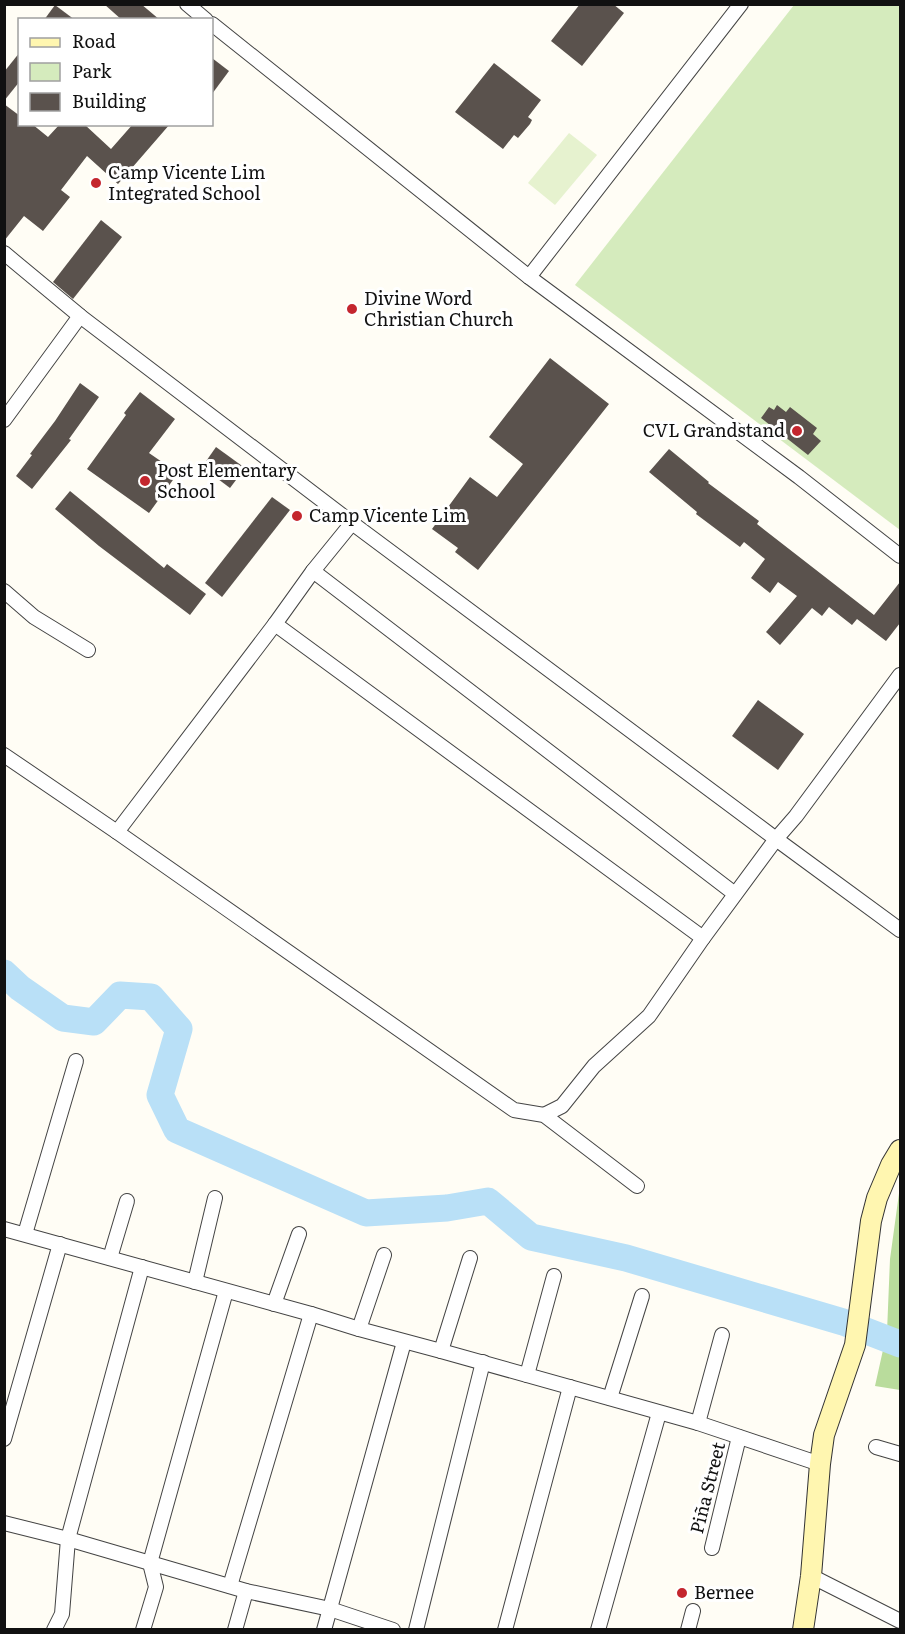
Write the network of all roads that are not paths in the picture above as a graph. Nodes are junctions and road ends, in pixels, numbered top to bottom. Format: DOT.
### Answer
graph roads {
  1 [pos="187,4"];
  2 [pos="741,4"];
  3 [pos="204,18"];
  4 [pos="213,25"];
  5 [pos="4,253"];
  6 [pos="529,277"];
  7 [pos="80,316"];
  8 [pos="4,420"];
  9 [pos="352,523"];
  10 [pos="900,556"];
  11 [pos="313,571"];
  12 [pos="4,591"];
  13 [pos="275,624"];
  14 [pos="88,650"];
  15 [pos="900,675"];
  16 [pos="4,755"];
  17 [pos="117,832"];
  18 [pos="776,839"];
  19 [pos="735,894"];
  20 [pos="900,930"];
  21 [pos="703,938"];
  22 [pos="75,1061"];
  23 [pos="544,1115"];
  24 [pos="900,1150"];
  25 [pos="637,1186"];
  26 [pos="215,1198"];
  27 [pos="128,1201"];
  28 [pos="4,1229"];
  29 [pos="25,1234"];
  30 [pos="299,1234"];
  31 [pos="60,1244"];
  32 [pos="384,1255"];
  33 [pos="110,1258"];
  34 [pos="470,1258"];
  35 [pos="142,1267"];
  36 [pos="554,1276"];
  37 [pos="195,1282"];
  38 [pos="226,1291"];
  39 [pos="642,1296"];
  40 [pos="274,1304"];
  41 [pos="311,1314"];
  42 [pos="359,1329"];
  43 [pos="722,1335"];
  44 [pos="404,1342"];
  45 [pos="441,1351"];
  46 [pos="483,1362"];
  47 [pos="527,1375"];
  48 [pos="570,1387"];
  49 [pos="610,1398"];
  50 [pos="659,1413"];
  51 [pos="698,1422"];
  52 [pos="739,1437"];
  53 [pos="4,1440"];
  54 [pos="876,1447"];
  55 [pos="900,1454"];
  56 [pos="820,1464"];
  57 [pos="4,1523"];
  58 [pos="68,1539"];
  59 [pos="712,1548"];
  60 [pos="150,1563"];
  61 [pos="811,1576"];
  62 [pos="231,1586"];
  63 [pos="246,1591"];
  64 [pos="330,1609"];
  65 [pos="693,1611"];
  66 [pos="900,1621"];
  67 [pos="54,1629"];
  68 [pos="143,1629"];
  69 [pos="235,1629"];
  70 [pos="324,1629"];
  71 [pos="393,1629"];
  72 [pos="416,1629"];
  73 [pos="505,1629"];
  74 [pos="598,1629"];
  75 [pos="688,1629"];
  76 [pos="803,1629"];
  1 -- 3 [label="street"];
  2 -- 6 [label="street"];
  4 -- 6 [label="street"];
  5 -- 7 [label="street"];
  6 -- 10 [label="street"];
  7 -- 8 [label="street"];
  7 -- 9 [label="street"];
  9 -- 11 [label="street"];
  9 -- 18 [label="street"];
  11 -- 13 [label="street"];
  11 -- 19 [label="street"];
  12 -- 14 [label="street"];
  13 -- 17 [label="street"];
  13 -- 21 [label="street"];
  15 -- 18 [label="street"];
  16 -- 17 [label="street"];
  17 -- 23 [label="street"];
  18 -- 19 [label="street"];
  18 -- 20 [label="street"];
  19 -- 21 [label="street"];
  21 -- 23 [label="street"];
  22 -- 29 [label="street"];
  23 -- 25 [label="street"];
  24 -- 56 [label="main road"];
  26 -- 37 [label="street"];
  27 -- 33 [label="street"];
  28 -- 29 [label="street"];
  29 -- 31 [label="street"];
  30 -- 40 [label="street"];
  31 -- 33 [label="street"];
  31 -- 53 [label="street"];
  32 -- 42 [label="street"];
  33 -- 35 [label="street"];
  34 -- 45 [label="street"];
  35 -- 37 [label="street"];
  35 -- 58 [label="street"];
  36 -- 47 [label="street"];
  37 -- 38 [label="street"];
  38 -- 40 [label="street"];
  38 -- 60 [label="street"];
  39 -- 49 [label="street"];
  40 -- 41 [label="street"];
  41 -- 42 [label="street"];
  41 -- 62 [label="street"];
  42 -- 44 [label="street"];
  43 -- 51 [label="street"];
  44 -- 45 [label="street"];
  44 -- 64 [label="street"];
  45 -- 46 [label="street"];
  46 -- 47 [label="street"];
  46 -- 72 [label="street"];
  47 -- 48 [label="street"];
  48 -- 49 [label="street"];
  48 -- 73 [label="street"];
  49 -- 50 [label="street"];
  50 -- 51 [label="street"];
  50 -- 74 [label="street"];
  51 -- 52 [label="street"];
  52 -- 56 [label="street"];
  52 -- 59 [label="street, Piña Street"];
  54 -- 55 [label="street"];
  56 -- 61 [label="main road"];
  57 -- 58 [label="street"];
  58 -- 60 [label="street"];
  58 -- 67 [label="street"];
  60 -- 62 [label="street"];
  60 -- 68 [label="street"];
  61 -- 66 [label="street"];
  61 -- 76 [label="main road"];
  62 -- 63 [label="street"];
  63 -- 64 [label="street"];
  63 -- 69 [label="street"];
  64 -- 70 [label="street"];
  64 -- 71 [label="street"];
  65 -- 75 [label="street"];
}
